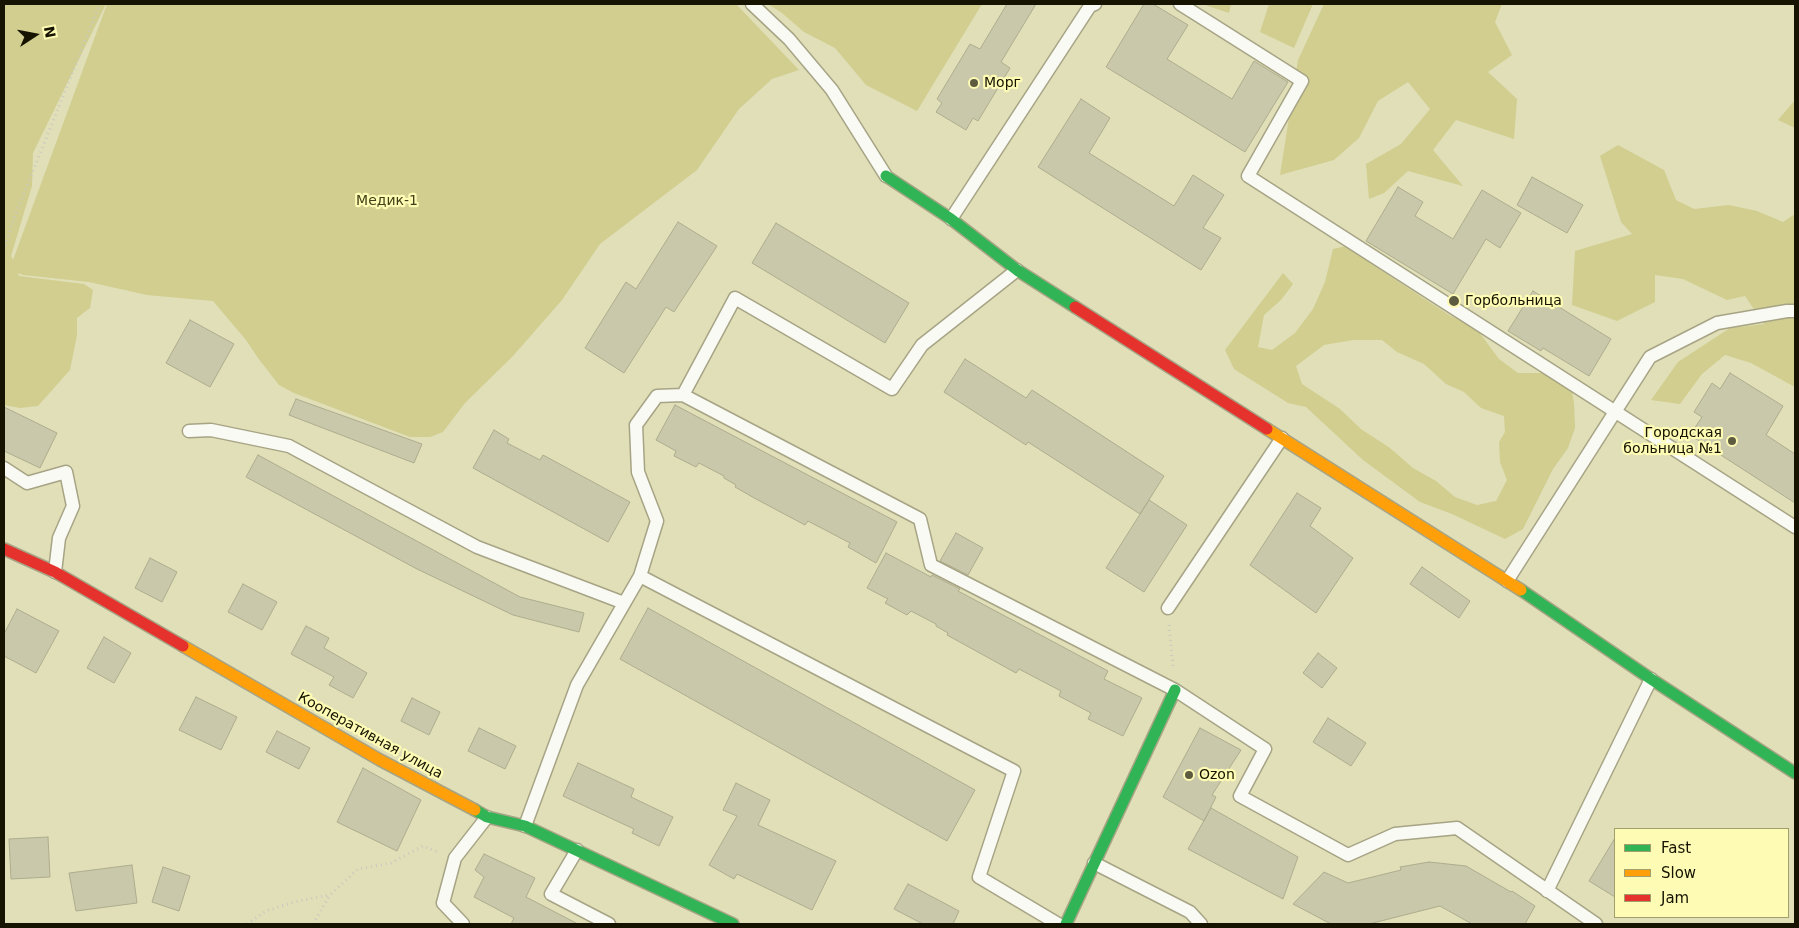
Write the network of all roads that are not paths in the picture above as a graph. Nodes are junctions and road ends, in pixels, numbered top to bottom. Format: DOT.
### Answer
graph roads {
  1 [pos="752,4"];
  2 [pos="1095,4"];
  3 [pos="1180,4"];
  4 [pos="886,176"];
  5 [pos="951,219"];
  6 [pos="1017,270"];
  7 [pos="1795,311"];
  8 [pos="683,395"];
  9 [pos="1615,411"];
  10 [pos="189,431"];
  11 [pos="1282,438"];
  12 [pos="4,468"];
  13 [pos="1795,527"];
  14 [pos="4,549"];
  15 [pos="55,572"];
  16 [pos="640,576"];
  17 [pos="1506,581"];
  18 [pos="624,603"];
  19 [pos="1168,608"];
  20 [pos="1651,680"];
  21 [pos="1175,690"];
  22 [pos="1795,756"];
  23 [pos="1790,769"];
  24 [pos="487,817"];
  25 [pos="525,826"];
  26 [pos="577,850"];
  27 [pos="1094,863"];
  28 [pos="1547,892"];
  29 [pos="463,924"];
  30 [pos="609,924"];
  31 [pos="733,924"];
  32 [pos="1058,924"];
  33 [pos="1066,924"];
  34 [pos="1201,924"];
  35 [pos="1596,924"];
  1 -- 4 [label="lane"];
  2 -- 5 [label="lane"];
  3 -- 9 [label="lane"];
  4 -- 5 [label="street"];
  5 -- 6 [label="street"];
  6 -- 8 [label="lane"];
  6 -- 11 [label="street"];
  7 -- 9 [label="lane"];
  8 -- 16 [label="lane"];
  8 -- 21 [label="lane"];
  9 -- 13 [label="lane"];
  9 -- 17 [label="lane"];
  10 -- 18 [label="lane"];
  11 -- 17 [label="street"];
  11 -- 19 [label="lane"];
  12 -- 15 [label="lane"];
  14 -- 15 [label="street, Кооперативная улица"];
  15 -- 24 [label="street, Кооперативная улица"];
  16 -- 18 [label="lane"];
  16 -- 32 [label="lane"];
  17 -- 20 [label="street"];
  18 -- 25 [label="lane"];
  20 -- 23 [label="street"];
  20 -- 28 [label="lane"];
  21 -- 27 [label="street"];
  21 -- 28 [label="lane"];
  22 -- 23 [label="lane"];
  24 -- 25 [label="street, Кооперативная улица"];
  24 -- 29 [label="lane"];
  25 -- 26 [label="street, Кооперативная улица"];
  26 -- 30 [label="lane"];
  26 -- 31 [label="street, Кооперативная улица"];
  27 -- 33 [label="street"];
  27 -- 34 [label="lane"];
  28 -- 35 [label="lane"];
}
